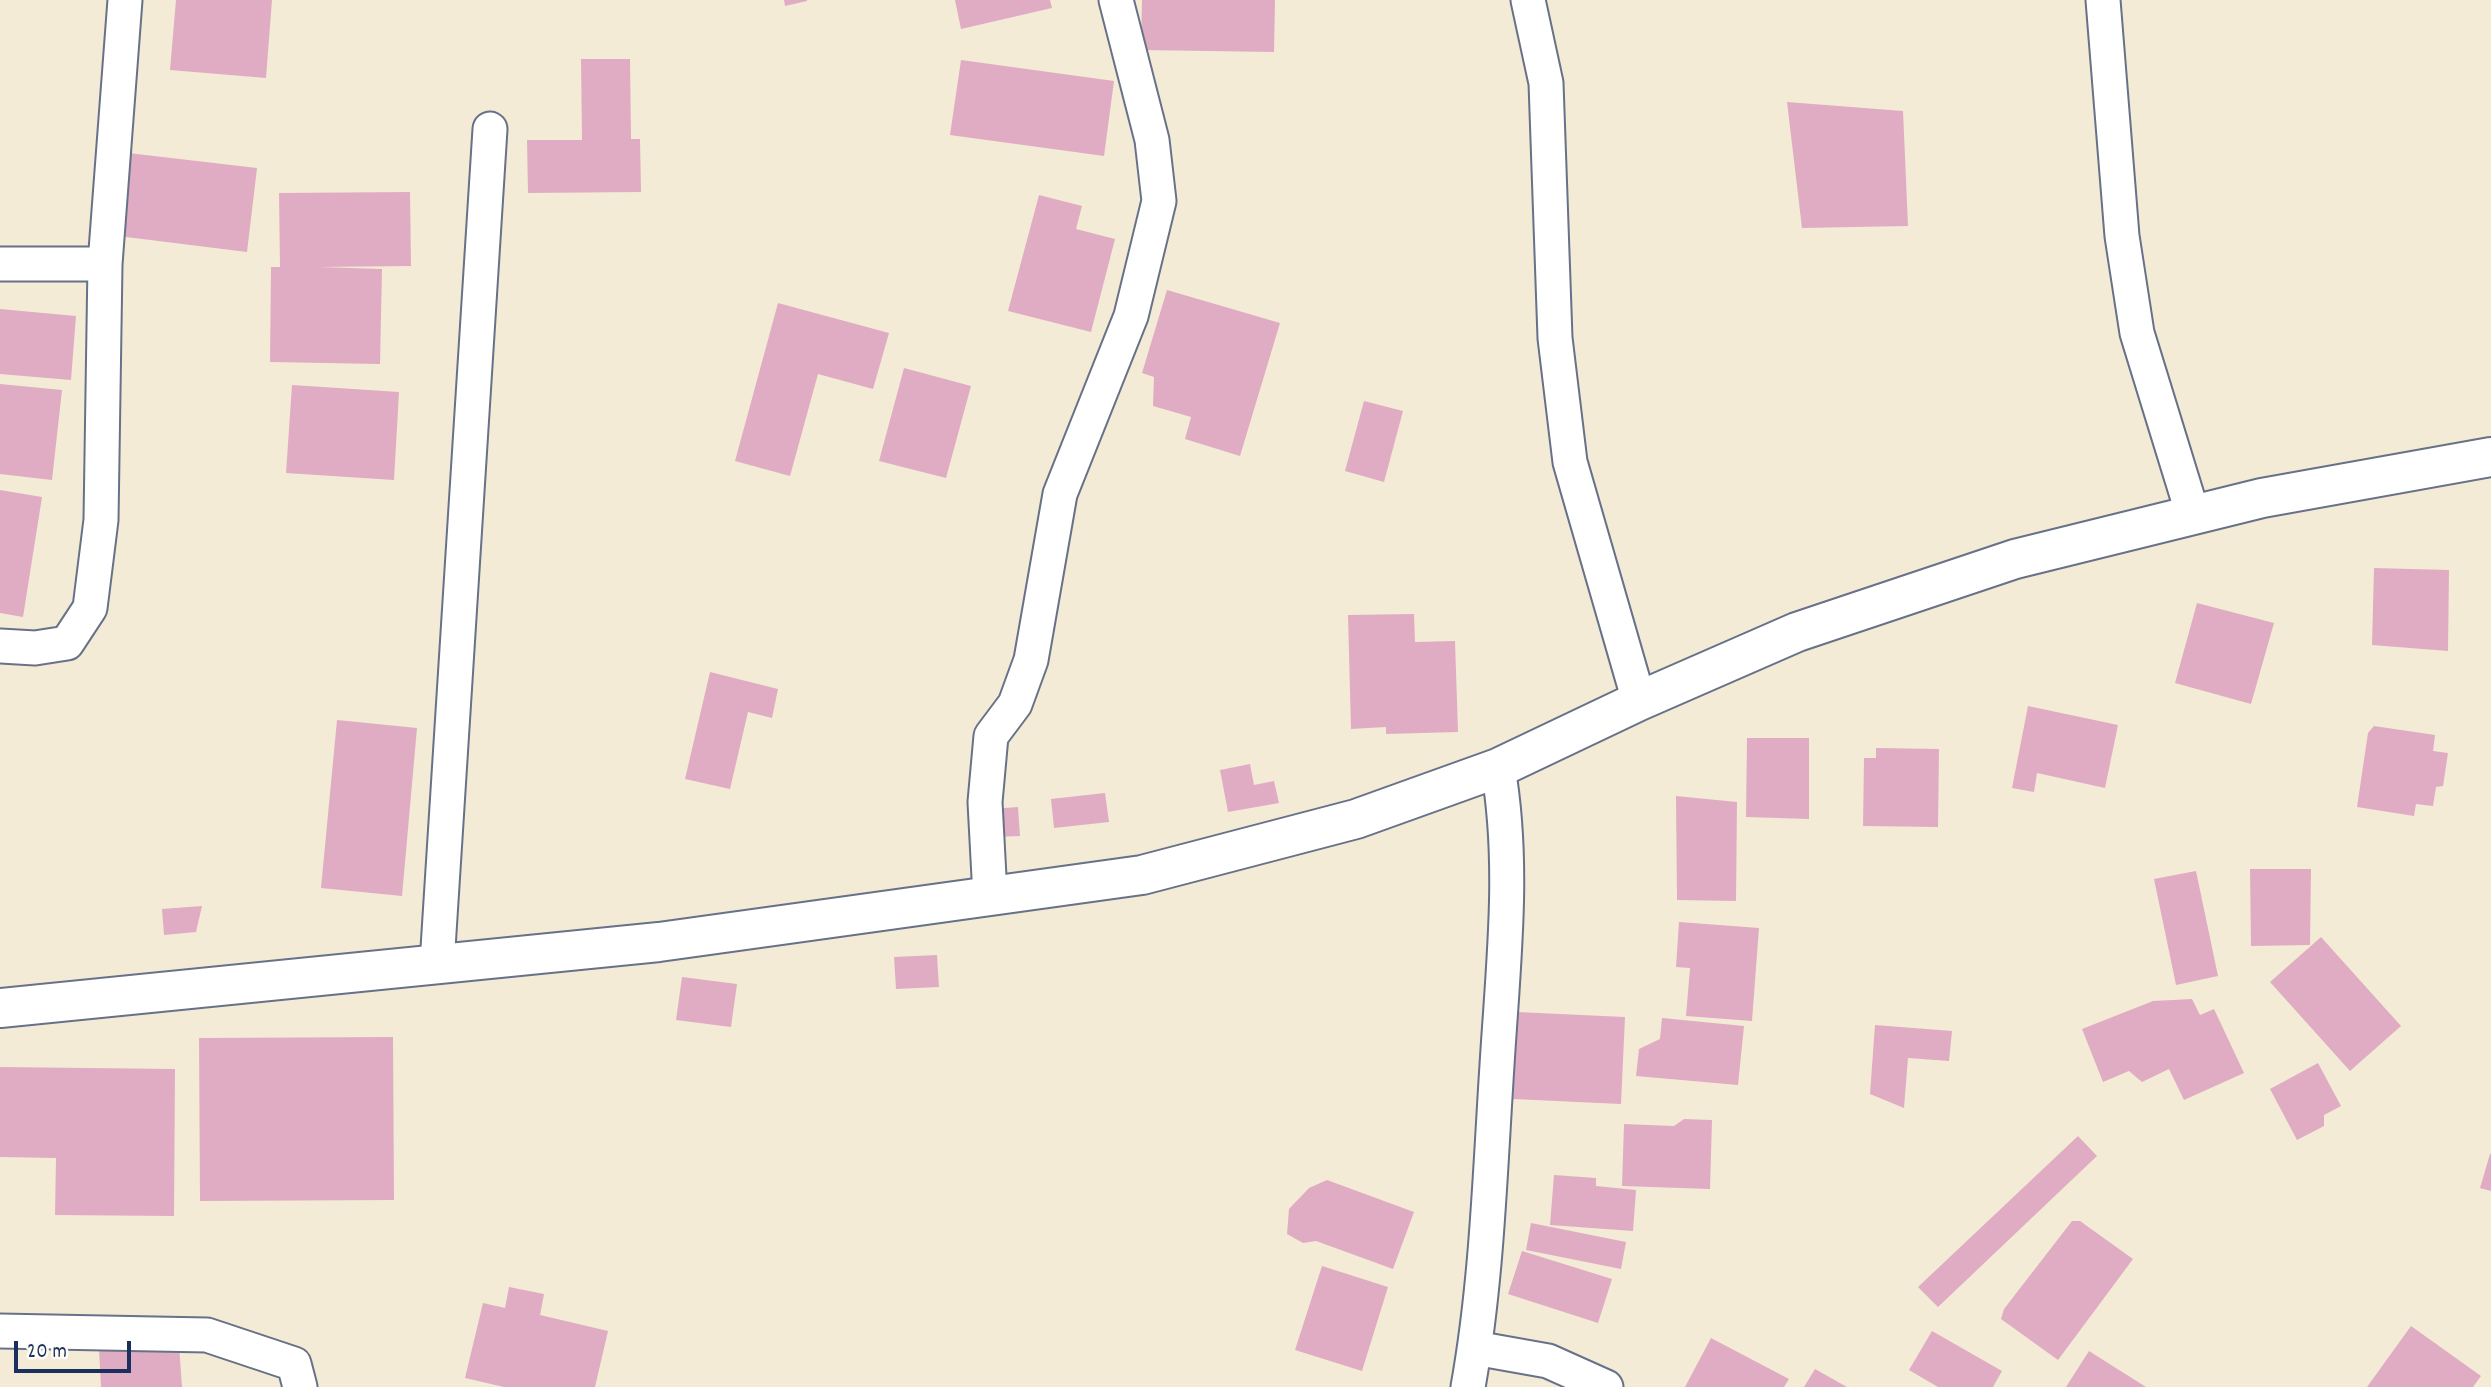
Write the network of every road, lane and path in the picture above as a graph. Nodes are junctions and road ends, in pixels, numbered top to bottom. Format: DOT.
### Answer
graph roads {
  1 [pos="125,0"];
  2 [pos="1116,0"];
  3 [pos="1528,0"];
  4 [pos="2103,0"];
  5 [pos="491,129"];
  6 [pos="0,264"];
  7 [pos="105,264"];
  8 [pos="2491,457"];
  9 [pos="2193,514"];
  10 [pos="0,646"];
  11 [pos="1639,701"];
  12 [pos="1499,768"];
  13 [pos="990,896"];
  14 [pos="437,964"];
  15 [pos="0,1008"];
  16 [pos="0,1331"];
  17 [pos="1475,1348"];
  18 [pos="300,1387"];
  19 [pos="1468,1387"];
  20 [pos="1606,1387"];
  1 -- 7 [label="street"];
  2 -- 13 [label="street"];
  3 -- 11 [label="street"];
  4 -- 9 [label="street"];
  5 -- 14 [label="street"];
  6 -- 7 [label="street"];
  7 -- 10 [label="street"];
  8 -- 9 [label="street"];
  9 -- 11 [label="street"];
  11 -- 12 [label="street"];
  12 -- 13 [label="street"];
  12 -- 17 [label="street"];
  13 -- 14 [label="street"];
  14 -- 15 [label="street"];
  16 -- 18 [label="street"];
  17 -- 19 [label="street"];
  17 -- 20 [label="street"];
}
